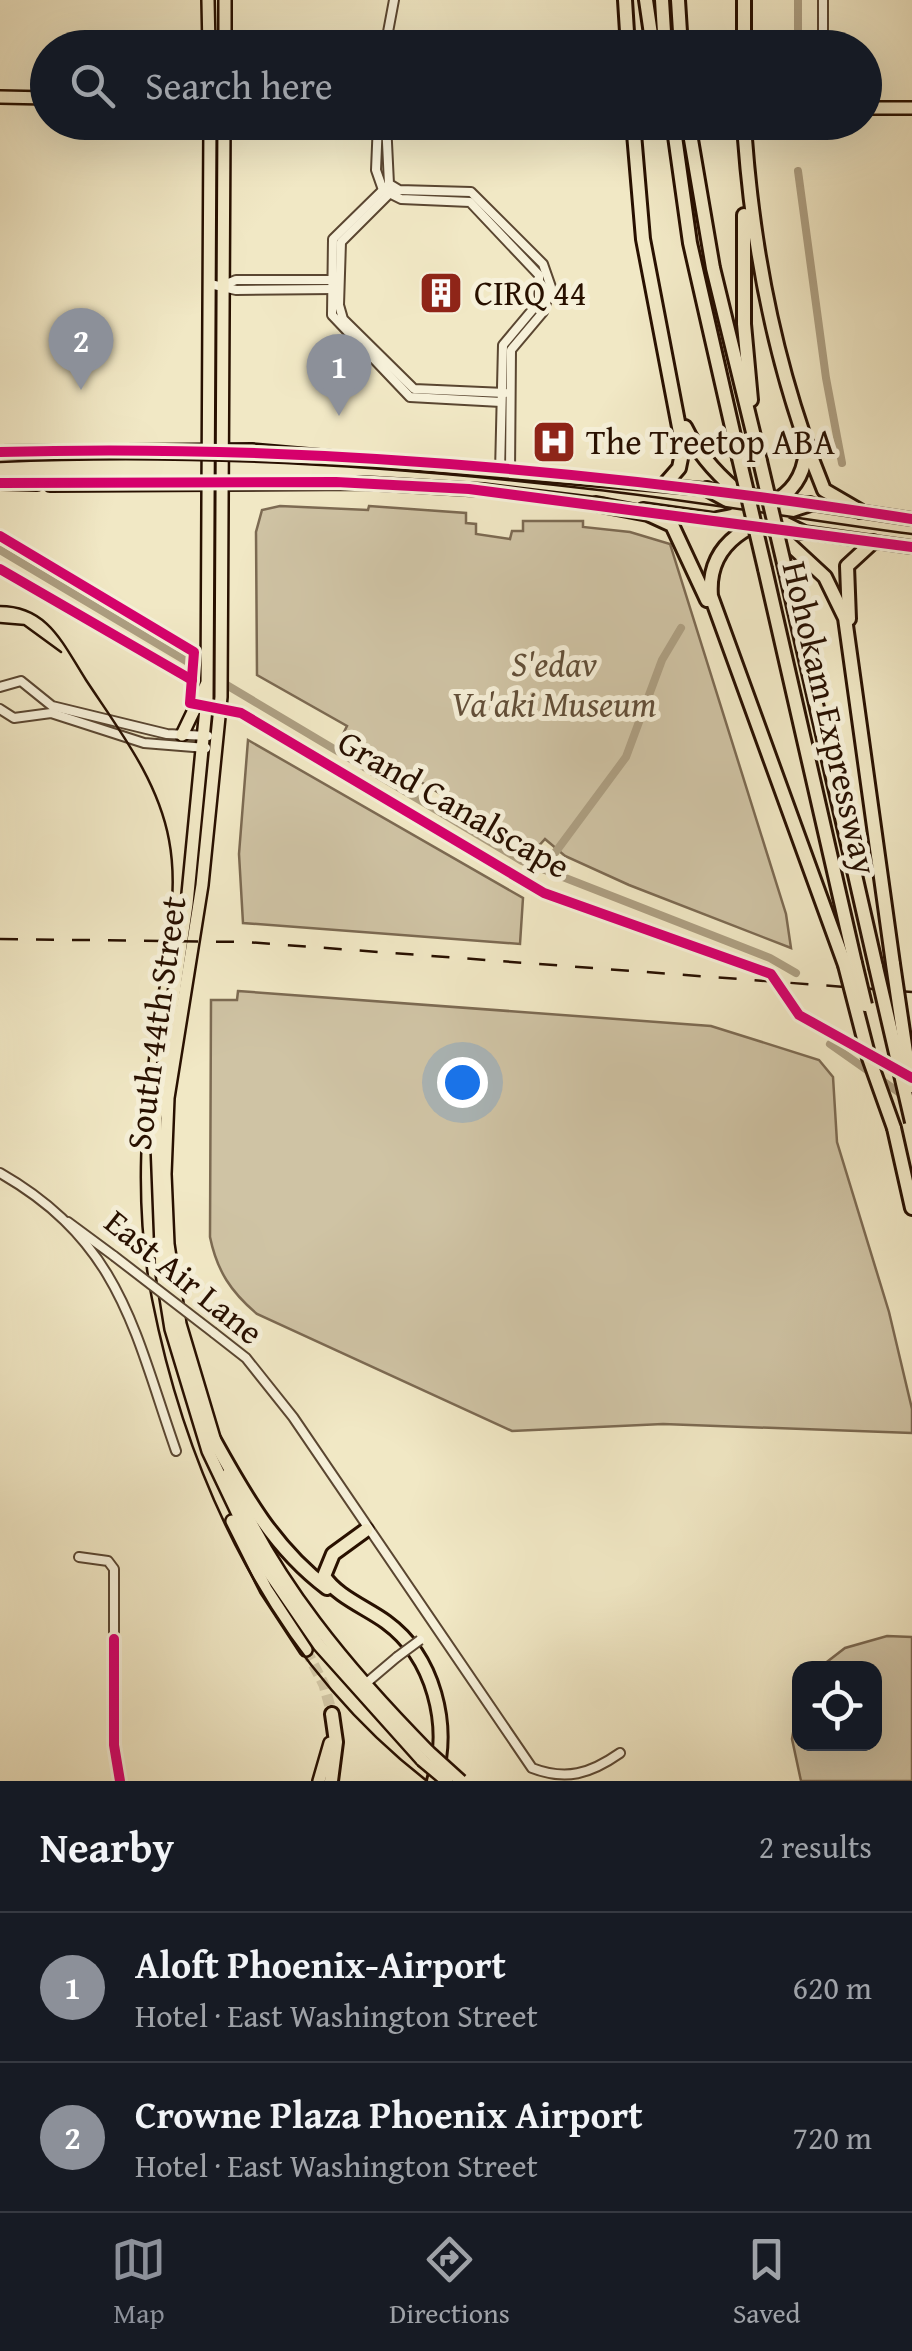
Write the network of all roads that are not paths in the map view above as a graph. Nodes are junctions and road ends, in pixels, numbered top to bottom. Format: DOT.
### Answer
graph roads {
  1 [pos="208,0"];
  2 [pos="225,0"];
  3 [pos="394,0"];
  4 [pos="625,0"];
  5 [pos="646,0"];
  6 [pos="662,0"];
  7 [pos="678,0"];
  8 [pos="744,0"];
  9 [pos="823,0"];
  10 [pos="209,30"];
  11 [pos="226,30"];
  12 [pos="389,30"];
  13 [pos="627,30"];
  14 [pos="650,30"];
  15 [pos="664,30"];
  16 [pos="680,30"];
  17 [pos="744,30"];
  18 [pos="822,30"];
  19 [pos="0,97"];
  20 [pos="30,98"];
  21 [pos="882,108"];
  22 [pos="912,108"];
  23 [pos="210,140"];
  24 [pos="224,140"];
  25 [pos="377,140"];
  26 [pos="387,140"];
  27 [pos="635,140"];
  28 [pos="671,140"];
  29 [pos="691,140"];
  30 [pos="745,140"];
  31 [pos="745,140"];
  32 [pos="389,189"];
  33 [pos="210,284"];
  34 [pos="224,285"];
  35 [pos="335,285"];
  36 [pos="505,397"];
  37 [pos="677,406"];
  38 [pos="805,436"];
  39 [pos="208,450"];
  40 [pos="224,450"];
  41 [pos="0,452"];
  42 [pos="760,462"];
  43 [pos="505,472"];
  44 [pos="0,483"];
  45 [pos="208,484"];
  46 [pos="224,484"];
  47 [pos="664,484"];
  48 [pos="707,489"];
  49 [pos="743,494"];
  50 [pos="782,500"];
  51 [pos="596,504"];
  52 [pos="810,504"];
  53 [pos="860,512"];
  54 [pos="762,518"];
  55 [pos="716,519"];
  56 [pos="912,519"];
  57 [pos="802,532"];
  58 [pos="873,542"];
  59 [pos="912,548"];
  60 [pos="717,618"];
  61 [pos="850,637"];
  62 [pos="206,685"];
  63 [pos="1,688"];
  64 [pos="34,695"];
  65 [pos="0,709"];
  66 [pos="29,713"];
  67 [pos="182,735"];
  68 [pos="211,742"];
  69 [pos="850,964"];
  70 [pos="912,1093"];
  71 [pos="912,1122"];
  72 [pos="0,1172"];
  73 [pos="912,1208"];
  74 [pos="64,1220"];
  75 [pos="211,1445"];
  76 [pos="176,1451"];
  77 [pos="366,1530"];
  78 [pos="79,1557"];
  79 [pos="435,1630"];
  80 [pos="306,1650"];
  81 [pos="419,1661"];
  82 [pos="361,1687"];
  83 [pos="332,1714"];
  84 [pos="620,1753"];
  85 [pos="426,1756"];
  86 [pos="120,1781"];
  87 [pos="320,1781"];
  88 [pos="331,1781"];
  89 [pos="434,1781"];
  90 [pos="446,1781"];
  91 [pos="460,1781"];
  1 -- 10 [label="main road"];
  2 -- 11 [label="main road"];
  3 -- 12 [label="street"];
  4 -- 13 [label="highway"];
  5 -- 14 [label="highway"];
  6 -- 15 [label="highway"];
  7 -- 16 [label="highway"];
  8 -- 17 [label="highway"];
  9 -- 18 [label="street"];
  19 -- 20 [label="main road"];
  21 -- 22 [label="main road"];
  23 -- 33 [label="main road, South 44th Street"];
  24 -- 34 [label="main road, South 44th Street"];
  25 -- 32 [label="street"];
  26 -- 32 [label="street"];
  27 -- 37 [label="highway"];
  28 -- 69 [label="highway, Hohokam Expressway, bridge"];
  29 -- 42 [label="highway, Hohokam Expressway"];
  30 -- 38 [label="highway"];
  31 -- 42 [label="highway"];
  32 -- 35 [label="street"];
  32 -- 36 [label="street"];
  33 -- 34 [label="street"];
  33 -- 39 [label="main road, South 44th Street"];
  34 -- 35 [label="street"];
  34 -- 40 [label="main road, South 44th Street"];
  35 -- 36 [label="street"];
  36 -- 43 [label="street"];
  37 -- 47 [label="highway"];
  37 -- 49 [label="highway"];
  38 -- 50 [label="highway"];
  38 -- 53 [label="highway"];
  39 -- 40 [label="main road"];
  39 -- 41 [label="main road"];
  39 -- 45 [label="main road, South 44th Street"];
  40 -- 43 [label="main road"];
  40 -- 46 [label="main road, South 44th Street"];
  42 -- 71 [label="highway, Hohokam Expressway, bridge"];
  43 -- 47 [label="main road"];
  44 -- 45 [label="main road"];
  45 -- 46 [label="main road"];
  45 -- 62 [label="main road, South 44th Street"];
  46 -- 51 [label="main road"];
  46 -- 68 [label="main road, South 44th Street"];
  47 -- 48 [label="main road"];
  48 -- 49 [label="main road"];
  48 -- 54 [label="highway"];
  49 -- 50 [label="main road"];
  49 -- 54 [label="highway"];
  50 -- 52 [label="main road"];
  50 -- 54 [label="highway"];
  51 -- 55 [label="main road"];
  51 -- 60 [label="highway"];
  52 -- 53 [label="main road"];
  52 -- 54 [label="highway"];
  53 -- 56 [label="main road"];
  54 -- 55 [label="highway"];
  54 -- 57 [label="highway"];
  54 -- 60 [label="highway"];
  54 -- 61 [label="highway"];
  57 -- 58 [label="main road"];
  58 -- 59 [label="main road"];
  58 -- 61 [label="highway"];
  60 -- 69 [label="highway"];
  61 -- 70 [label="highway, bridge"];
  62 -- 67 [label="main road"];
  62 -- 68 [label="main road, South 44th Street"];
  63 -- 64 [label="street"];
  64 -- 66 [label="street"];
  64 -- 67 [label="street"];
  65 -- 66 [label="street"];
  66 -- 68 [label="street"];
  67 -- 68 [label="street"];
  68 -- 75 [label="main road, South 44th Street"];
  69 -- 73 [label="highway, Hohokam Expressway, bridge"];
  72 -- 74 [label="street, East Air Lane"];
  74 -- 76 [label="street, East Air Lane"];
  74 -- 77 [label="street, East Air Lane, bridge"];
  75 -- 80 [label="main road"];
  75 -- 81 [label="highway"];
  75 -- 82 [label="main road, South 44th Street"];
  77 -- 79 [label="street, East Air Lane"];
  77 -- 81 [label="highway"];
  78 -- 86 [label="street"];
  79 -- 82 [label="street, bridge"];
  79 -- 84 [label="street, East Air Lane"];
  81 -- 89 [label="highway"];
  82 -- 85 [label="main road, South 44th Street"];
  83 -- 87 [label="main road"];
  83 -- 88 [label="highway"];
  85 -- 90 [label="main road, South 44th Street, bridge"];
  85 -- 91 [label="main road, South 44th Street, bridge"];
}
